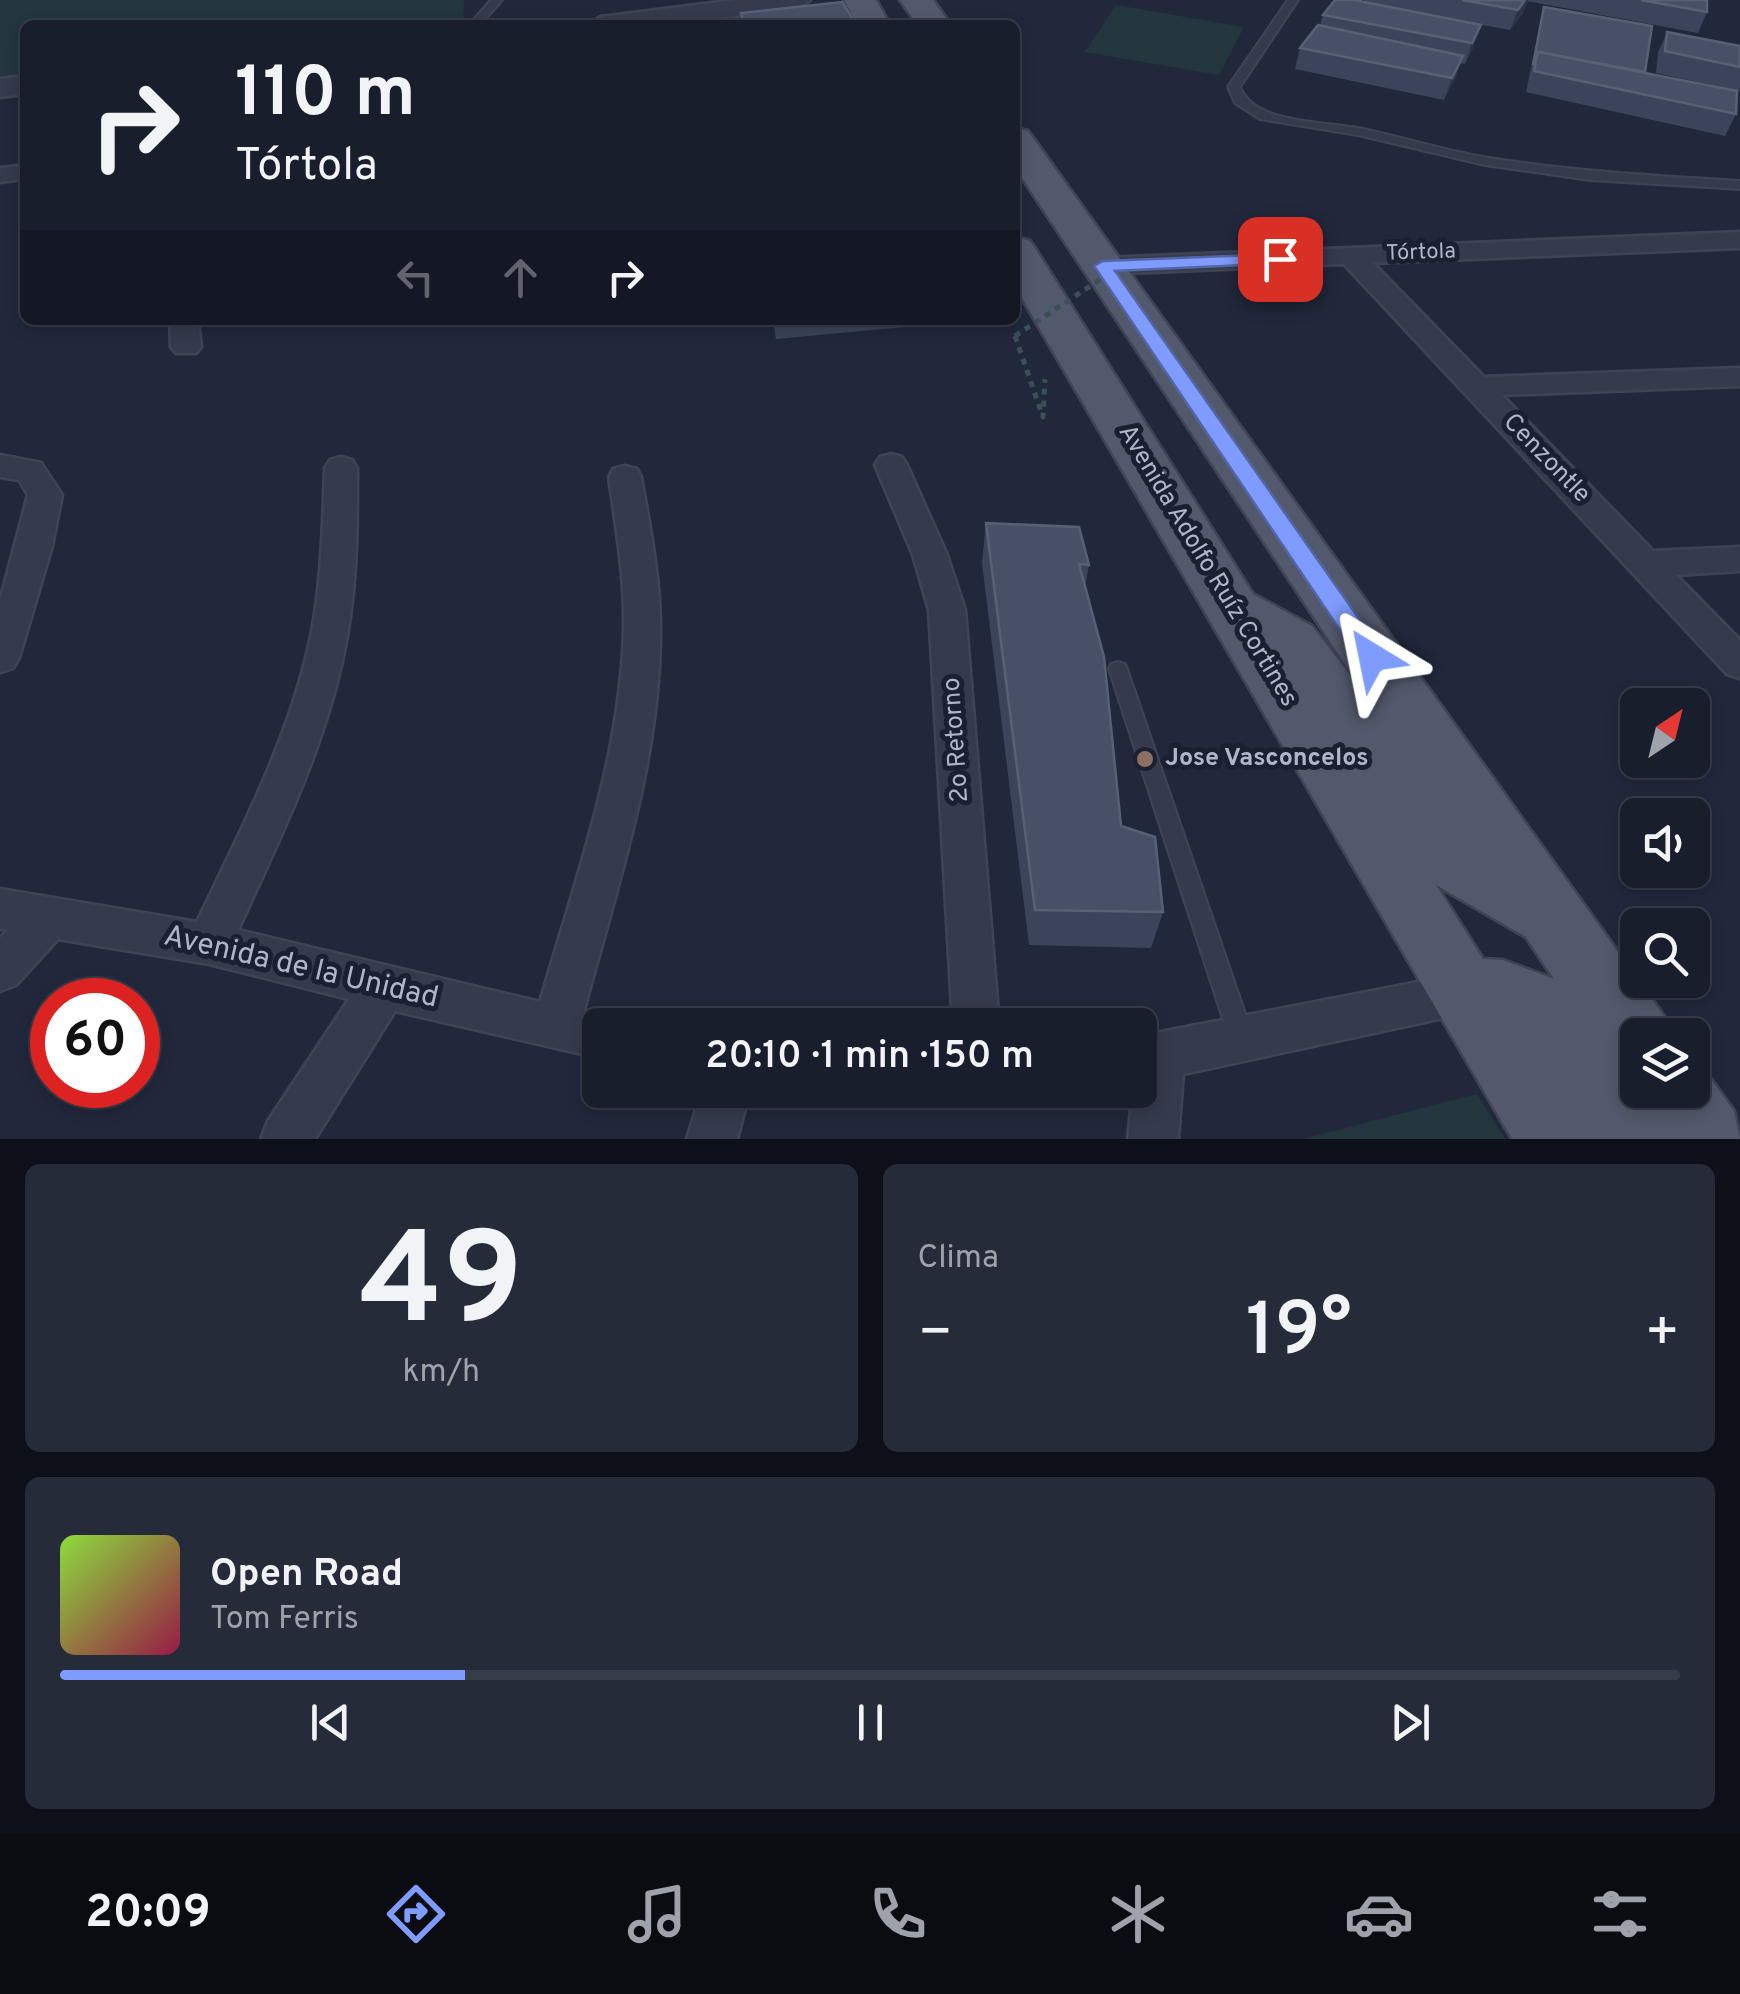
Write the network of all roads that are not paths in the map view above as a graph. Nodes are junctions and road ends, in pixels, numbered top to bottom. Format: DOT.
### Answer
graph roads {
  1 [pos="497,0"];
  2 [pos="797,0"];
  3 [pos="916,0"];
  4 [pos="1294,0"];
  5 [pos="479,20"];
  6 [pos="694,20"];
  7 [pos="931,20"];
  8 [pos="1020,145"];
  9 [pos="1740,185"];
  10 [pos="1740,240"];
  11 [pos="1351,256"];
  12 [pos="1020,258"];
  13 [pos="1117,263"];
  14 [pos="1740,378"];
  15 [pos="1477,387"];
  16 [pos="891,465"];
  17 [pos="0,466"];
  18 [pos="342,468"];
  19 [pos="625,477"];
  20 [pos="1740,560"];
  21 [pos="1647,564"];
  22 [pos="1230,604"];
  23 [pos="0,658"];
  24 [pos="1740,664"];
  25 [pos="1118,669"];
  26 [pos="0,909"];
  27 [pos="48,917"];
  28 [pos="1552,917"];
  29 [pos="209,944"];
  30 [pos="0,970"];
  31 [pos="386,985"];
  32 [pos="1464,995"];
  33 [pos="975,1008"];
  34 [pos="1622,1018"];
  35 [pos="556,1028"];
  36 [pos="582,1033"];
  37 [pos="1242,1040"];
  38 [pos="1157,1057"];
  39 [pos="721,1108"];
  40 [pos="1152,1108"];
  41 [pos="1684,1108"];
  42 [pos="286,1139"];
  43 [pos="712,1139"];
  44 [pos="1153,1139"];
  45 [pos="1556,1139"];
  46 [pos="1636,1139"];
  47 [pos="1706,1139"];
  1 -- 5 [label="lane"];
  2 -- 6 [label="street"];
  3 -- 7 [label="main road"];
  4 -- 9 [label="lane"];
  8 -- 13 [label="main road"];
  10 -- 11 [label="street, Tórtola"];
  11 -- 13 [label="street, Tórtola"];
  11 -- 15 [label="street, Cenzontle"];
  12 -- 22 [label="main road, Avenida Adolfo Ruíz Cortines"];
  13 -- 28 [label="main road"];
  14 -- 15 [label="street"];
  15 -- 21 [label="street, Cenzontle"];
  16 -- 33 [label="street, 2o Retorno"];
  17 -- 23 [label="street"];
  18 -- 29 [label="street"];
  19 -- 35 [label="street"];
  20 -- 21 [label="street"];
  21 -- 24 [label="street, Cenzontle"];
  22 -- 28 [label="main road"];
  22 -- 32 [label="main road, Avenida Adolfo Ruíz Cortines"];
  25 -- 37 [label="lane"];
  26 -- 27 [label="street, Avenida de la Unidad"];
  27 -- 29 [label="street, Avenida de la Unidad"];
  27 -- 30 [label="street"];
  28 -- 34 [label="main road"];
  29 -- 31 [label="street, Avenida de la Unidad"];
  31 -- 35 [label="street, Avenida de la Unidad"];
  31 -- 42 [label="street"];
  32 -- 37 [label="street"];
  32 -- 45 [label="main road, Avenida Adolfo Ruíz Cortines"];
  32 -- 46 [label="main road"];
  35 -- 36 [label="street, Avenida de la Unidad"];
  37 -- 38 [label="street"];
  39 -- 43 [label="street"];
  40 -- 44 [label="street"];
  41 -- 47 [label="main road"];
}
